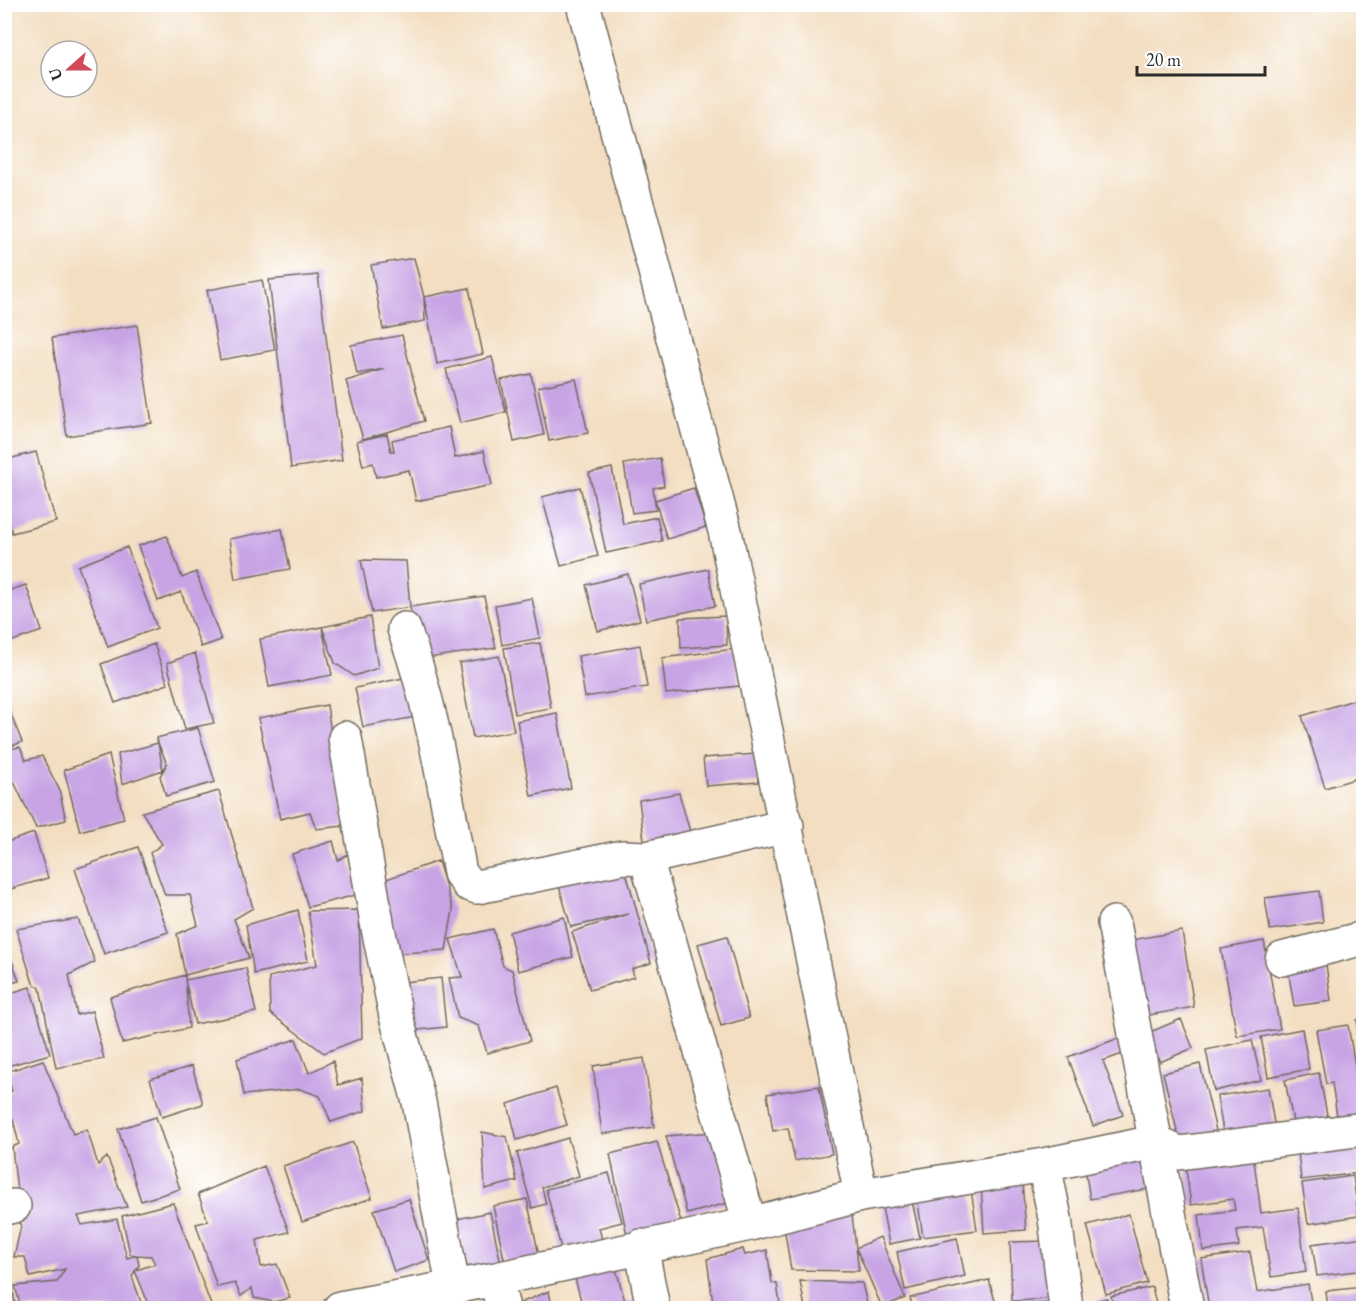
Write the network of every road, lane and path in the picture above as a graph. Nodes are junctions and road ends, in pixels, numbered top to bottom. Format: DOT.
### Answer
graph roads {
  1 [pos="583,4"];
  2 [pos="404,629"];
  3 [pos="345,738"];
  4 [pos="788,826"];
  5 [pos="646,858"];
  6 [pos="1114,922"];
  7 [pos="1364,938"];
  8 [pos="1282,959"];
  9 [pos="1364,1130"];
  10 [pos="1155,1142"];
  11 [pos="1044,1165"];
  12 [pos="861,1195"];
  13 [pos="750,1224"];
  14 [pos="641,1246"];
  15 [pos="500,1294"];
  16 [pos="445,1297"];
  17 [pos="340,1308"];
  18 [pos="653,1308"];
  19 [pos="1066,1308"];
  20 [pos="1187,1308"];
  1 -- 4 [label="street"];
  2 -- 5 [label="street"];
  3 -- 16 [label="street"];
  4 -- 5 [label="street"];
  4 -- 12 [label="street"];
  5 -- 13 [label="street"];
  6 -- 10 [label="street"];
  7 -- 8 [label="street"];
  9 -- 10 [label="street"];
  10 -- 11 [label="street"];
  10 -- 20 [label="street"];
  11 -- 12 [label="street"];
  11 -- 19 [label="street"];
  12 -- 13 [label="street"];
  13 -- 14 [label="street"];
  14 -- 15 [label="street"];
  14 -- 18 [label="street"];
  15 -- 16 [label="street"];
  16 -- 17 [label="street"];
}
